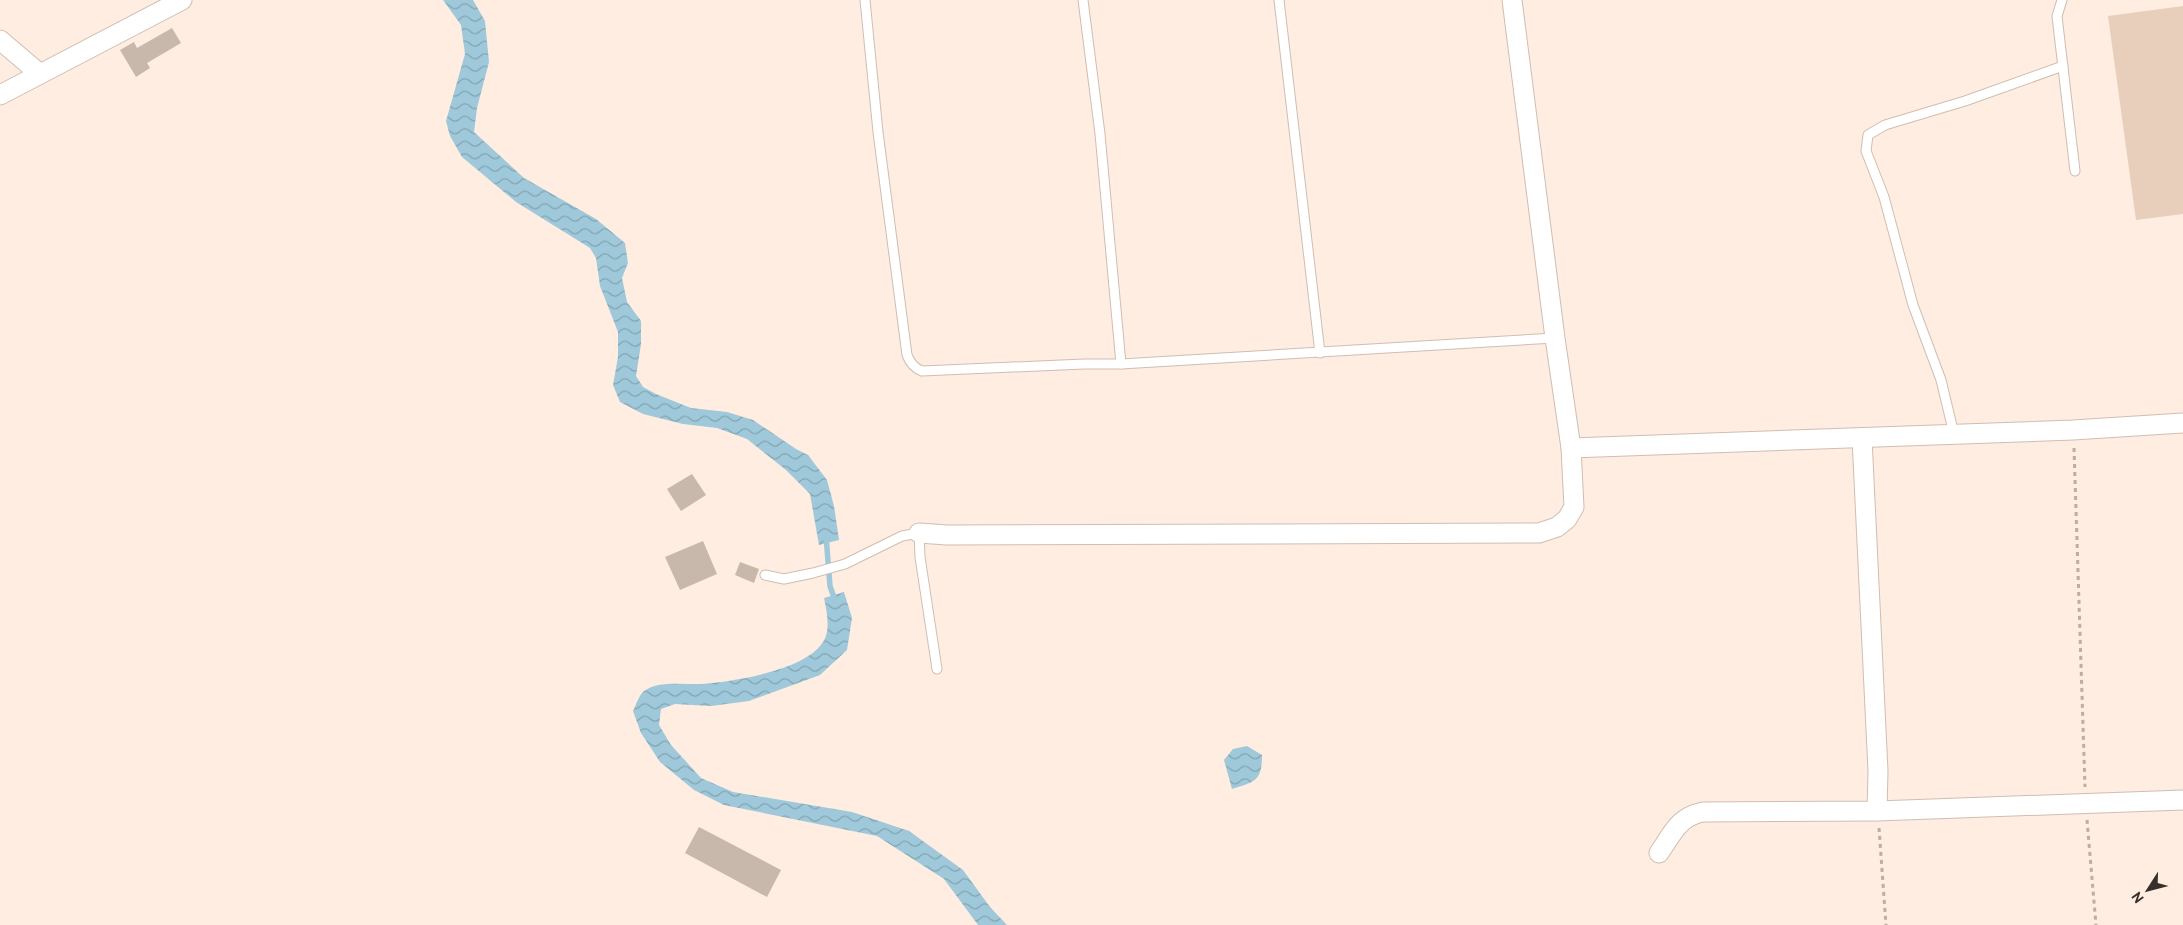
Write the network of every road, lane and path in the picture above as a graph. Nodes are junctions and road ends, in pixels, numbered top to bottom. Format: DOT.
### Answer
graph roads {
  1 [pos="182,0"];
  2 [pos="865,0"];
  3 [pos="1083,0"];
  4 [pos="1280,0"];
  5 [pos="1512,0"];
  6 [pos="2062,0"];
  7 [pos="0,40"];
  8 [pos="2063,66"];
  9 [pos="40,74"];
  10 [pos="0,95"];
  11 [pos="2075,170"];
  12 [pos="1555,338"];
  13 [pos="1320,353"];
  14 [pos="1121,364"];
  15 [pos="2183,423"];
  16 [pos="2073,430"];
  17 [pos="1954,434"];
  18 [pos="1862,438"];
  19 [pos="1571,448"];
  20 [pos="919,534"];
  21 [pos="765,574"];
  22 [pos="937,669"];
  23 [pos="2183,800"];
  24 [pos="2086,804"];
  25 [pos="1877,811"];
  26 [pos="1659,853"];
  27 [pos="1886,925"];
  28 [pos="2096,925"];
  1 -- 9 [label="street"];
  2 -- 14 [label="lane"];
  3 -- 14 [label="lane"];
  4 -- 13 [label="lane"];
  5 -- 12 [label="street"];
  6 -- 8 [label="lane"];
  7 -- 9 [label="street"];
  8 -- 11 [label="lane"];
  8 -- 17 [label="lane"];
  9 -- 10 [label="street"];
  12 -- 13 [label="lane"];
  12 -- 19 [label="street"];
  13 -- 14 [label="lane"];
  15 -- 16 [label="street"];
  16 -- 17 [label="street"];
  16 -- 24 [label="path"];
  17 -- 18 [label="street"];
  18 -- 19 [label="street"];
  18 -- 25 [label="street"];
  19 -- 20 [label="street"];
  20 -- 21 [label="lane"];
  20 -- 22 [label="lane"];
  23 -- 24 [label="street"];
  24 -- 25 [label="street"];
  24 -- 28 [label="path"];
  25 -- 26 [label="street"];
  25 -- 27 [label="path"];
}
